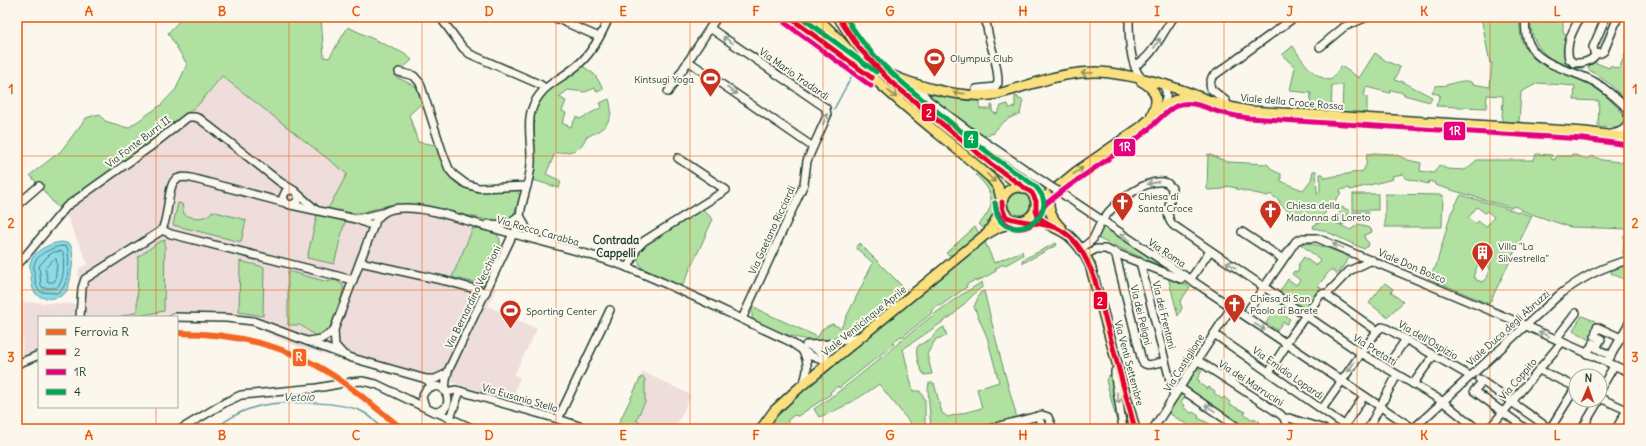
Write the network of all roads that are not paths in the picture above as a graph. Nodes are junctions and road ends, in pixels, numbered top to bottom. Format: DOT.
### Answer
graph roads {
  1 [pos="440,17"];
  2 [pos="554,17"];
  3 [pos="607,17"];
  4 [pos="717,17"];
  5 [pos="789,17"];
  6 [pos="815,17"];
  7 [pos="838,17"];
  8 [pos="986,17"];
  9 [pos="1129,17"];
  10 [pos="1174,17"];
  11 [pos="1295,17"];
  12 [pos="1367,17"];
  13 [pos="1526,17"];
  14 [pos="1580,17"];
  15 [pos="1606,17"];
  16 [pos="1618,17"];
  17 [pos="710,28"];
  18 [pos="599,37"];
  19 [pos="1320,47"];
  20 [pos="1596,54"];
  21 [pos="688,61"];
  22 [pos="871,62"];
  23 [pos="1135,66"];
  24 [pos="399,72"];
  25 [pos="1129,76"];
  26 [pos="1142,79"];
  27 [pos="875,80"];
  28 [pos="916,84"];
  29 [pos="1162,84"];
  30 [pos="545,88"];
  31 [pos="668,92"];
  32 [pos="974,94"];
  33 [pos="1204,99"];
  34 [pos="1163,106"];
  35 [pos="1227,107"];
  36 [pos="1628,114"];
  37 [pos="1148,120"];
  38 [pos="1609,134"];
  39 [pos="1629,138"];
  40 [pos="813,147"];
  41 [pos="678,158"];
  42 [pos="282,183"];
  43 [pos="40,186"];
  44 [pos="527,186"];
  45 [pos="1024,188"];
  46 [pos="1053,190"];
  47 [pos="295,192"];
  48 [pos="284,195"];
  49 [pos="268,199"];
  50 [pos="1002,203"];
  51 [pos="289,204"];
  52 [pos="17,205"];
  53 [pos="1036,207"];
  54 [pos="317,210"];
  55 [pos="388,211"];
  56 [pos="519,214"];
  57 [pos="1104,218"];
  58 [pos="365,220"];
  59 [pos="1021,221"];
  60 [pos="474,223"];
  61 [pos="375,224"];
  62 [pos="1100,224"];
  63 [pos="1052,226"];
  64 [pos="162,230"];
  65 [pos="1242,232"];
  66 [pos="371,233"];
  67 [pos="513,234"];
  68 [pos="985,235"];
  69 [pos="1068,235"];
  70 [pos="1094,237"];
  71 [pos="540,242"];
  72 [pos="1103,248"];
  73 [pos="1210,251"];
  74 [pos="1083,252"];
  75 [pos="1115,252"];
  76 [pos="1372,260"];
  77 [pos="1629,260"];
  78 [pos="360,262"];
  79 [pos="1140,262"];
  80 [pos="1281,262"];
  81 [pos="17,264"];
  82 [pos="628,268"];
  83 [pos="353,280"];
  84 [pos="1191,281"];
  85 [pos="1263,287"];
  86 [pos="486,292"];
  87 [pos="1327,294"];
  88 [pos="1231,308"];
  89 [pos="610,310"];
  90 [pos="1246,313"];
  91 [pos="1576,313"];
  92 [pos="80,316"];
  93 [pos="1305,316"];
  94 [pos="178,317"];
  95 [pos="742,319"];
  96 [pos="1512,320"];
  97 [pos="1629,323"];
  98 [pos="1526,325"];
  99 [pos="1377,331"];
  100 [pos="867,333"];
  101 [pos="333,334"];
  102 [pos="1214,334"];
  103 [pos="1625,335"];
  104 [pos="1513,337"];
  105 [pos="1406,339"];
  106 [pos="1559,341"];
  107 [pos="306,342"];
  108 [pos="1593,343"];
  109 [pos="1287,344"];
  110 [pos="804,347"];
  111 [pos="326,349"];
  112 [pos="1361,353"];
  113 [pos="343,354"];
  114 [pos="1587,354"];
  115 [pos="38,355"];
  116 [pos="1434,355"];
  117 [pos="1611,356"];
  118 [pos="1392,359"];
  119 [pos="1198,360"];
  120 [pos="830,363"];
  121 [pos="1164,363"];
  122 [pos="17,364"];
  123 [pos="1611,364"];
  124 [pos="1118,368"];
  125 [pos="1539,370"];
  126 [pos="1608,371"];
  127 [pos="447,372"];
  128 [pos="1269,372"];
  129 [pos="1629,372"];
  130 [pos="1397,375"];
  131 [pos="412,376"];
  132 [pos="1470,376"];
  133 [pos="425,379"];
  134 [pos="1342,381"];
  135 [pos="350,382"];
  136 [pos="1568,383"];
  137 [pos="339,384"];
  138 [pos="1413,384"];
  139 [pos="803,385"];
  140 [pos="434,386"];
  141 [pos="1180,388"];
  142 [pos="445,391"];
  143 [pos="458,391"];
  144 [pos="424,393"];
  145 [pos="1174,396"];
  146 [pos="1364,396"];
  147 [pos="404,398"];
  148 [pos="1568,400"];
  149 [pos="1442,401"];
  150 [pos="1510,402"];
  151 [pos="1608,402"];
  152 [pos="1380,406"];
  153 [pos="426,408"];
  154 [pos="1595,408"];
  155 [pos="1322,409"];
  156 [pos="1628,410"];
  157 [pos="436,412"];
  158 [pos="1503,412"];
  159 [pos="1038,416"];
  160 [pos="450,418"];
  161 [pos="558,419"];
  162 [pos="1287,426"];
  163 [pos="1347,427"];
  164 [pos="181,429"];
  165 [pos="474,429"];
  166 [pos="588,429"];
  167 [pos="761,429"];
  168 [pos="988,429"];
  169 [pos="1043,429"];
  170 [pos="1053,429"];
  171 [pos="1123,429"];
  172 [pos="1135,429"];
  173 [pos="1153,429"];
  174 [pos="1240,429"];
  175 [pos="1324,429"];
  176 [pos="1368,429"];
  177 [pos="1414,429"];
  178 [pos="1477,429"];
  179 [pos="1489,429"];
  180 [pos="1526,429"];
  181 [pos="1550,429"];
  182 [pos="1582,429"];
  183 [pos="1616,429"];
  1 -- 30 [label="street"];
  2 -- 18 [label="street"];
  3 -- 18 [label="street"];
  4 -- 17 [label="street"];
  5 -- 27 [label="street"];
  6 -- 27 [label="main road"];
  7 -- 22 [label="main road"];
  8 -- 32 [label="street"];
  9 -- 23 [label="street"];
  23 -- 10 [label="street, one-way"];
  11 -- 35 [label="street"];
  12 -- 19 [label="street"];
  13 -- 36 [label="street"];
  14 -- 20 [label="street"];
  15 -- 20 [label="street"];
  16 -- 20 [label="street"];
  17 -- 21 [label="street"];
  40 -- 17 [label="street, Via Mario Tradardi, one-way"];
  18 -- 30 [label="street"];
  21 -- 31 [label="street"];
  21 -- 40 [label="street, one-way"];
  22 -- 28 [label="main road, Viale della Croce Rossa"];
  22 -- 45 [label="main road"];
  23 -- 25 [label="street"];
  23 -- 26 [label="street"];
  24 -- 44 [label="street"];
  25 -- 26 [label="main road, Viale della Croce Rossa"];
  25 -- 32 [label="main road, Viale della Croce Rossa, one-way"];
  25 -- 37 [label="main road"];
  26 -- 29 [label="main road, Viale della Croce Rossa"];
  27 -- 50 [label="main road, one-way"];
  32 -- 28 [label="main road, Viale della Croce Rossa, one-way"];
  28 -- 46 [label="street, Via Roma"];
  29 -- 33 [label="main road, Viale della Croce Rossa"];
  29 -- 34 [label="street"];
  30 -- 44 [label="street, Via Bernardino Vecchioni"];
  33 -- 34 [label="main road"];
  33 -- 35 [label="main road, Viale della Croce Rossa"];
  34 -- 37 [label="main road"];
  35 -- 38 [label="main road, Viale della Croce Rossa"];
  36 -- 38 [label="street"];
  46 -- 37 [label="main road, one-way"];
  38 -- 39 [label="main road, Viale della Croce Rossa"];
  40 -- 95 [label="street, Via Gaetano Ricciardi"];
  41 -- 82 [label="street"];
  42 -- 47 [label="street, Via Fonte Burri II"];
  42 -- 48 [label="street"];
  42 -- 81 [label="street, Via Fonte Burri II"];
  43 -- 52 [label="street"];
  44 -- 56 [label="street, Via Bernardino Vecchioni"];
  45 -- 50 [label="main road"];
  45 -- 53 [label="main road"];
  46 -- 53 [label="main road"];
  46 -- 69 [label="main road"];
  84 -- 46 [label="street, Via Roma, one-way"];
  47 -- 48 [label="street"];
  47 -- 51 [label="street"];
  47 -- 54 [label="street, Via Rocco Carabba"];
  48 -- 49 [label="street, Via Rocco Carabba"];
  48 -- 51 [label="street"];
  49 -- 51 [label="street, Via Rocco Carabba"];
  49 -- 64 [label="street, Via Rocco Carabba"];
  50 -- 59 [label="main road"];
  50 -- 68 [label="main road, Viale Venticinque Aprile"];
  51 -- 54 [label="street, Via Rocco Carabba"];
  53 -- 59 [label="main road"];
  53 -- 63 [label="main road, Via Venti Settembre"];
  54 -- 58 [label="street, Via Rocco Carabba"];
  55 -- 58 [label="street, Via Rocco Carabba"];
  55 -- 60 [label="street, Via Rocco Carabba"];
  55 -- 61 [label="street"];
  56 -- 60 [label="street"];
  56 -- 67 [label="street, Via Bernardino Vecchioni"];
  56 -- 71 [label="street"];
  73 -- 57 [label="street, Via Pretatti, one-way"];
  58 -- 61 [label="street"];
  58 -- 66 [label="street"];
  59 -- 63 [label="main road, Via Venti Settembre"];
  59 -- 68 [label="main road, Viale Venticinque Aprile"];
  60 -- 67 [label="street, Via Rocco Carabba"];
  61 -- 66 [label="street"];
  62 -- 70 [label="street"];
  63 -- 69 [label="main road, Via Venti Settembre"];
  64 -- 83 [label="street"];
  64 -- 92 [label="street"];
  65 -- 80 [label="street"];
  66 -- 78 [label="street"];
  67 -- 71 [label="street, Via Rocco Carabba"];
  67 -- 86 [label="street, Via Bernardino Vecchioni"];
  68 -- 100 [label="main road, Viale Venticinque Aprile"];
  69 -- 74 [label="main road, Via Venti Settembre"];
  70 -- 72 [label="street"];
  70 -- 74 [label="street"];
  71 -- 82 [label="street, Via Rocco Carabba"];
  72 -- 74 [label="street"];
  72 -- 75 [label="street"];
  73 -- 84 [label="street"];
  85 -- 73 [label="street, Via Pretatti, one-way"];
  74 -- 124 [label="main road, Via Venti Settembre"];
  75 -- 79 [label="street"];
  75 -- 121 [label="street, Via dei Peligni"];
  76 -- 80 [label="street, Viale Don Bosco, one-way"];
  76 -- 87 [label="street"];
  76 -- 96 [label="street, Viale Don Bosco"];
  77 -- 98 [label="street, Viale Duca degli Abruzzi"];
  78 -- 83 [label="street"];
  78 -- 86 [label="street"];
  79 -- 84 [label="street"];
  79 -- 121 [label="street, Via dei Frentani"];
  80 -- 85 [label="street"];
  82 -- 95 [label="street, Via Rocco Carabba"];
  83 -- 101 [label="street"];
  84 -- 88 [label="street, Via Roma"];
  85 -- 90 [label="street"];
  85 -- 93 [label="street, Via Pretatti"];
  86 -- 127 [label="street, Via Bernardino Vecchioni"];
  87 -- 93 [label="street"];
  87 -- 99 [label="street"];
  88 -- 90 [label="street, Via Roma"];
  88 -- 102 [label="street, Via Castiglione"];
  89 -- 161 [label="street"];
  90 -- 109 [label="street, Via Roma, one-way"];
  91 -- 106 [label="street, Via Coppito"];
  93 -- 109 [label="street"];
  93 -- 112 [label="street, Via Pretatti"];
  94 -- 107 [label="street"];
  95 -- 110 [label="street, Via Rocco Carabba"];
  96 -- 98 [label="street, Viale Don Bosco"];
  96 -- 104 [label="street"];
  97 -- 103 [label="street"];
  98 -- 104 [label="street, Viale Duca degli Abruzzi"];
  106 -- 98 [label="street, Viale Don Bosco, one-way"];
  99 -- 105 [label="street, Via dell'Ospizio"];
  99 -- 112 [label="street"];
  100 -- 110 [label="street"];
  100 -- 120 [label="main road, Viale Venticinque Aprile"];
  101 -- 107 [label="street"];
  101 -- 111 [label="street"];
  101 -- 113 [label="street"];
  102 -- 119 [label="street, Via Castiglione"];
  102 -- 128 [label="street, Via Emidio Lopardi"];
  103 -- 117 [label="street"];
  103 -- 117 [label="street"];
  104 -- 132 [label="street, Viale Duca degli Abruzzi"];
  105 -- 116 [label="street, Via dell'Ospizio"];
  105 -- 118 [label="street"];
  106 -- 114 [label="street, Viale Don Bosco"];
  106 -- 125 [label="street, Via Coppito"];
  107 -- 111 [label="street"];
  108 -- 114 [label="street"];
  109 -- 128 [label="street"];
  109 -- 134 [label="street, Via Roma"];
  110 -- 120 [label="street, Via Rocco Carabba"];
  110 -- 139 [label="street"];
  111 -- 113 [label="street"];
  112 -- 130 [label="street, Via Pretatti"];
  112 -- 134 [label="street, one-way"];
  113 -- 131 [label="street"];
  114 -- 123 [label="street, Viale Don Bosco"];
  115 -- 122 [label="street"];
  116 -- 132 [label="street, Via dell'Ospizio"];
  116 -- 138 [label="street"];
  117 -- 123 [label="street"];
  119 -- 141 [label="street, Via Castiglione"];
  119 -- 162 [label="street, Via dei Marrucini"];
  120 -- 139 [label="main road, Viale Venticinque Aprile"];
  121 -- 145 [label="street, Via dei Frentani"];
  123 -- 126 [label="street"];
  123 -- 129 [label="street, Viale Don Bosco"];
  124 -- 171 [label="street, one-way"];
  124 -- 172 [label="main road, Via Venti Settembre"];
  125 -- 136 [label="street"];
  125 -- 150 [label="street, Via Coppito"];
  127 -- 133 [label="street"];
  127 -- 140 [label="street, Via Bernardino Vecchioni"];
  127 -- 142 [label="street, Via Bernardino Vecchioni"];
  127 -- 143 [label="street"];
  128 -- 155 [label="street, Via Emidio Lopardi"];
  130 -- 138 [label="street, Via Pretatti"];
  130 -- 152 [label="street"];
  131 -- 133 [label="street"];
  131 -- 144 [label="street"];
  132 -- 149 [label="street, Viale Duca degli Abruzzi"];
  133 -- 140 [label="street"];
  134 -- 146 [label="street, Via Roma"];
  134 -- 155 [label="street"];
  135 -- 147 [label="street"];
  137 -- 164 [label="street"];
  138 -- 149 [label="street, Via Pretatti"];
  139 -- 167 [label="main road, Viale Venticinque Aprile"];
  140 -- 142 [label="street"];
  140 -- 144 [label="street"];
  141 -- 145 [label="street, Via Castiglione"];
  174 -- 141 [label="street, one-way"];
  142 -- 143 [label="street, Via Eusanio Stella"];
  142 -- 157 [label="street"];
  143 -- 160 [label="street"];
  143 -- 161 [label="street, Via Eusanio Stella"];
  144 -- 147 [label="street"];
  144 -- 153 [label="street"];
  145 -- 173 [label="street, Via Castiglione"];
  146 -- 152 [label="street, Via Roma"];
  146 -- 163 [label="street"];
  147 -- 153 [label="street"];
  148 -- 181 [label="street"];
  149 -- 177 [label="street, Viale Duca degli Abruzzi"];
  149 -- 178 [label="street, Via Pretatti"];
  150 -- 158 [label="street, Via Coppito"];
  150 -- 158 [label="street"];
  150 -- 181 [label="street"];
  151 -- 156 [label="street"];
  152 -- 176 [label="street"];
  152 -- 177 [label="street, Via Roma"];
  153 -- 157 [label="street"];
  154 -- 182 [label="street"];
  155 -- 163 [label="street, Via Emidio Lopardi"];
  156 -- 183 [label="street"];
  157 -- 160 [label="street"];
  158 -- 179 [label="street, Via Coppito"];
  158 -- 180 [label="street"];
  159 -- 168 [label="street"];
  159 -- 169 [label="street"];
  159 -- 170 [label="street"];
  160 -- 165 [label="street"];
  161 -- 166 [label="street, Via Eusanio Stella"];
  162 -- 175 [label="street"];
}
